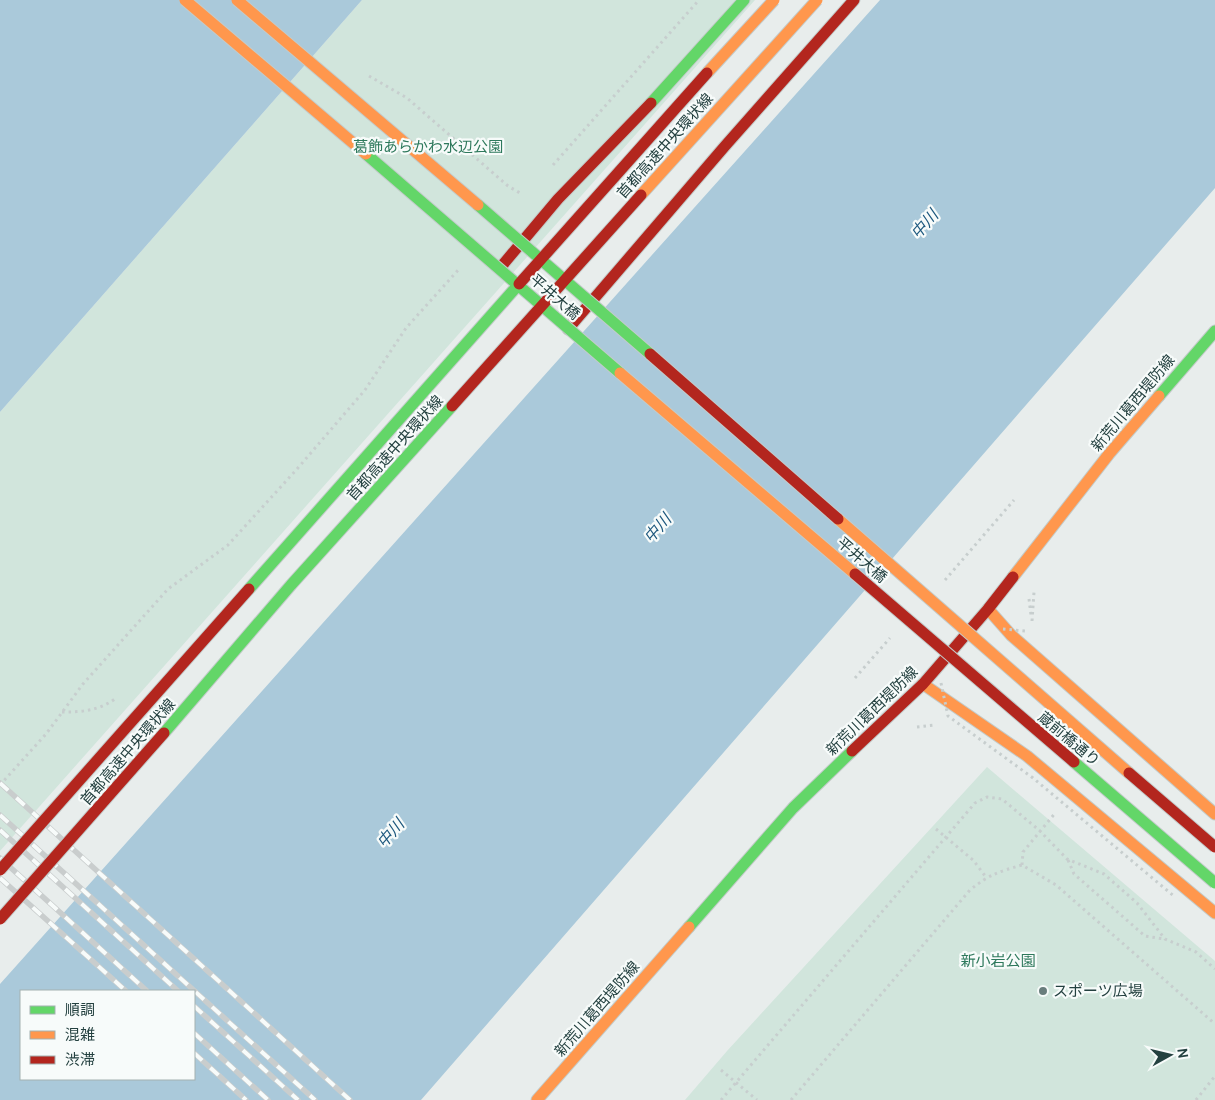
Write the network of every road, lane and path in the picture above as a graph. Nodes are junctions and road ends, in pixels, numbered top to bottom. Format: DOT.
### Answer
graph roads {
  1 [pos="185,0"];
  2 [pos="237,0"];
  3 [pos="699,0"];
  4 [pos="744,0"];
  5 [pos="774,0"];
  6 [pos="817,0"];
  7 [pos="854,0"];
  8 [pos="365,74"];
  9 [pos="587,126"];
  10 [pos="520,193"];
  11 [pos="522,241"];
  12 [pos="500,268"];
  13 [pos="590,303"];
  14 [pos="406,328"];
  15 [pos="568,329"];
  16 [pos="1215,331"];
  17 [pos="1014,500"];
  18 [pos="941,584"];
  19 [pos="924,594"];
  20 [pos="988,609"];
  21 [pos="904,617"];
  22 [pos="995,628"];
  23 [pos="1025,631"];
  24 [pos="893,635"];
  25 [pos="854,678"];
  26 [pos="941,682"];
  27 [pos="923,684"];
  28 [pos="0,785"];
  29 [pos="1058,809"];
  30 [pos="1215,814"];
  31 [pos="936,829"];
  32 [pos="1040,831"];
  33 [pos="946,836"];
  34 [pos="1215,846"];
  35 [pos="1067,860"];
  36 [pos="1022,866"];
  37 [pos="0,870"];
  38 [pos="986,877"];
  39 [pos="1215,883"];
  40 [pos="1175,897"];
  41 [pos="1215,913"];
  42 [pos="0,919"];
  43 [pos="1165,939"];
  44 [pos="1215,969"];
  45 [pos="1215,1024"];
  46 [pos="721,1070"];
  47 [pos="1215,1076"];
  48 [pos="736,1082"];
  49 [pos="537,1100"];
  50 [pos="721,1100"];
  51 [pos="757,1100"];
  52 [pos="791,1100"];
  53 [pos="1196,1100"];
  1 -- 12 [label="main road, 平井大橋, bridge"];
  2 -- 11 [label="main road, 平井大橋, bridge"];
  3 -- 9 [label="path"];
  4 -- 11 [label="main road"];
  5 -- 37 [label="main road, 首都高速中央環状線, bridge"];
  6 -- 42 [label="main road, 首都高速中央環状線, bridge"];
  7 -- 13 [label="main road"];
  8 -- 10 [label="path"];
  11 -- 12 [label="main road"];
  11 -- 13 [label="main road, 平井大橋, bridge"];
  12 -- 15 [label="main road, 平井大橋, bridge"];
  13 -- 15 [label="main road"];
  13 -- 19 [label="main road, 平井大橋, bridge"];
  14 -- 28 [label="path"];
  15 -- 21 [label="main road, 平井大橋, bridge"];
  16 -- 20 [label="main road, 新荒川葛西堤防線"];
  17 -- 18 [label="path, bridge"];
  19 -- 34 [label="main road, 蔵前橋通り, bridge"];
  20 -- 27 [label="main road, 新荒川葛西堤防線"];
  20 -- 30 [label="main road"];
  21 -- 39 [label="main road, 蔵前橋通り, bridge"];
  22 -- 23 [label="path, bridge"];
  24 -- 25 [label="path, bridge"];
  26 -- 40 [label="path, bridge"];
  27 -- 41 [label="main road"];
  27 -- 49 [label="main road, 新荒川葛西堤防線"];
  29 -- 32 [label="path"];
  31 -- 33 [label="path"];
  32 -- 33 [label="path"];
  32 -- 35 [label="path"];
  32 -- 36 [label="path"];
  33 -- 38 [label="path"];
  33 -- 48 [label="path"];
  35 -- 43 [label="path"];
  35 -- 43 [label="path"];
  36 -- 38 [label="path"];
  36 -- 45 [label="path"];
  38 -- 52 [label="path"];
  43 -- 44 [label="path"];
  46 -- 48 [label="path"];
  47 -- 53 [label="path"];
  48 -- 50 [label="path"];
  48 -- 51 [label="path"];
}
